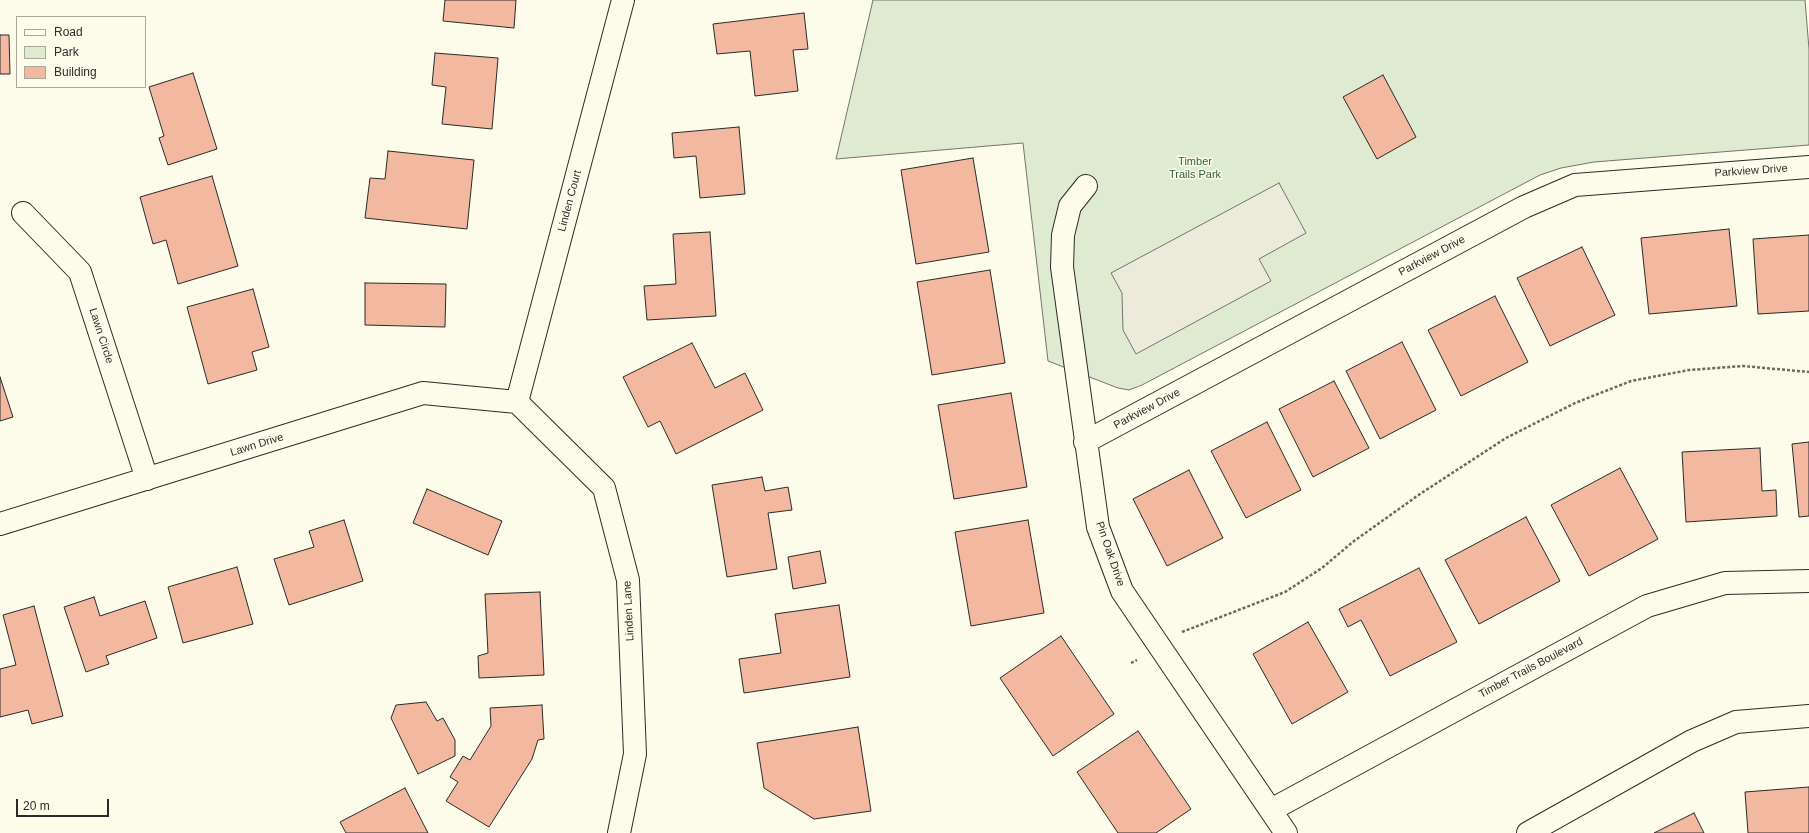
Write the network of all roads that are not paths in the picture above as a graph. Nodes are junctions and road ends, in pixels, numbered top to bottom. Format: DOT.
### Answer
graph roads {
  1 [pos="623,0"];
  2 [pos="1809,167"];
  3 [pos="1086,186"];
  4 [pos="23,213"];
  5 [pos="517,402"];
  6 [pos="1085,442"];
  7 [pos="147,479"];
  8 [pos="0,524"];
  9 [pos="1809,581"];
  10 [pos="1809,716"];
  11 [pos="1271,810"];
  12 [pos="619,833"];
  13 [pos="1286,833"];
  14 [pos="1528,833"];
  1 -- 5 [label="street, Linden Court"];
  2 -- 6 [label="street, Parkview Drive"];
  3 -- 6 [label="street, Pin Oak Drive"];
  4 -- 7 [label="street, Lawn Circle"];
  5 -- 7 [label="street, Lawn Drive"];
  5 -- 12 [label="street, Linden Lane"];
  6 -- 11 [label="street, Pin Oak Drive"];
  7 -- 8 [label="street, Lawn Drive"];
  9 -- 11 [label="street, Timber Trails Boulevard"];
  10 -- 14 [label="street"];
  11 -- 13 [label="street, Pin Oak Drive"];
}
